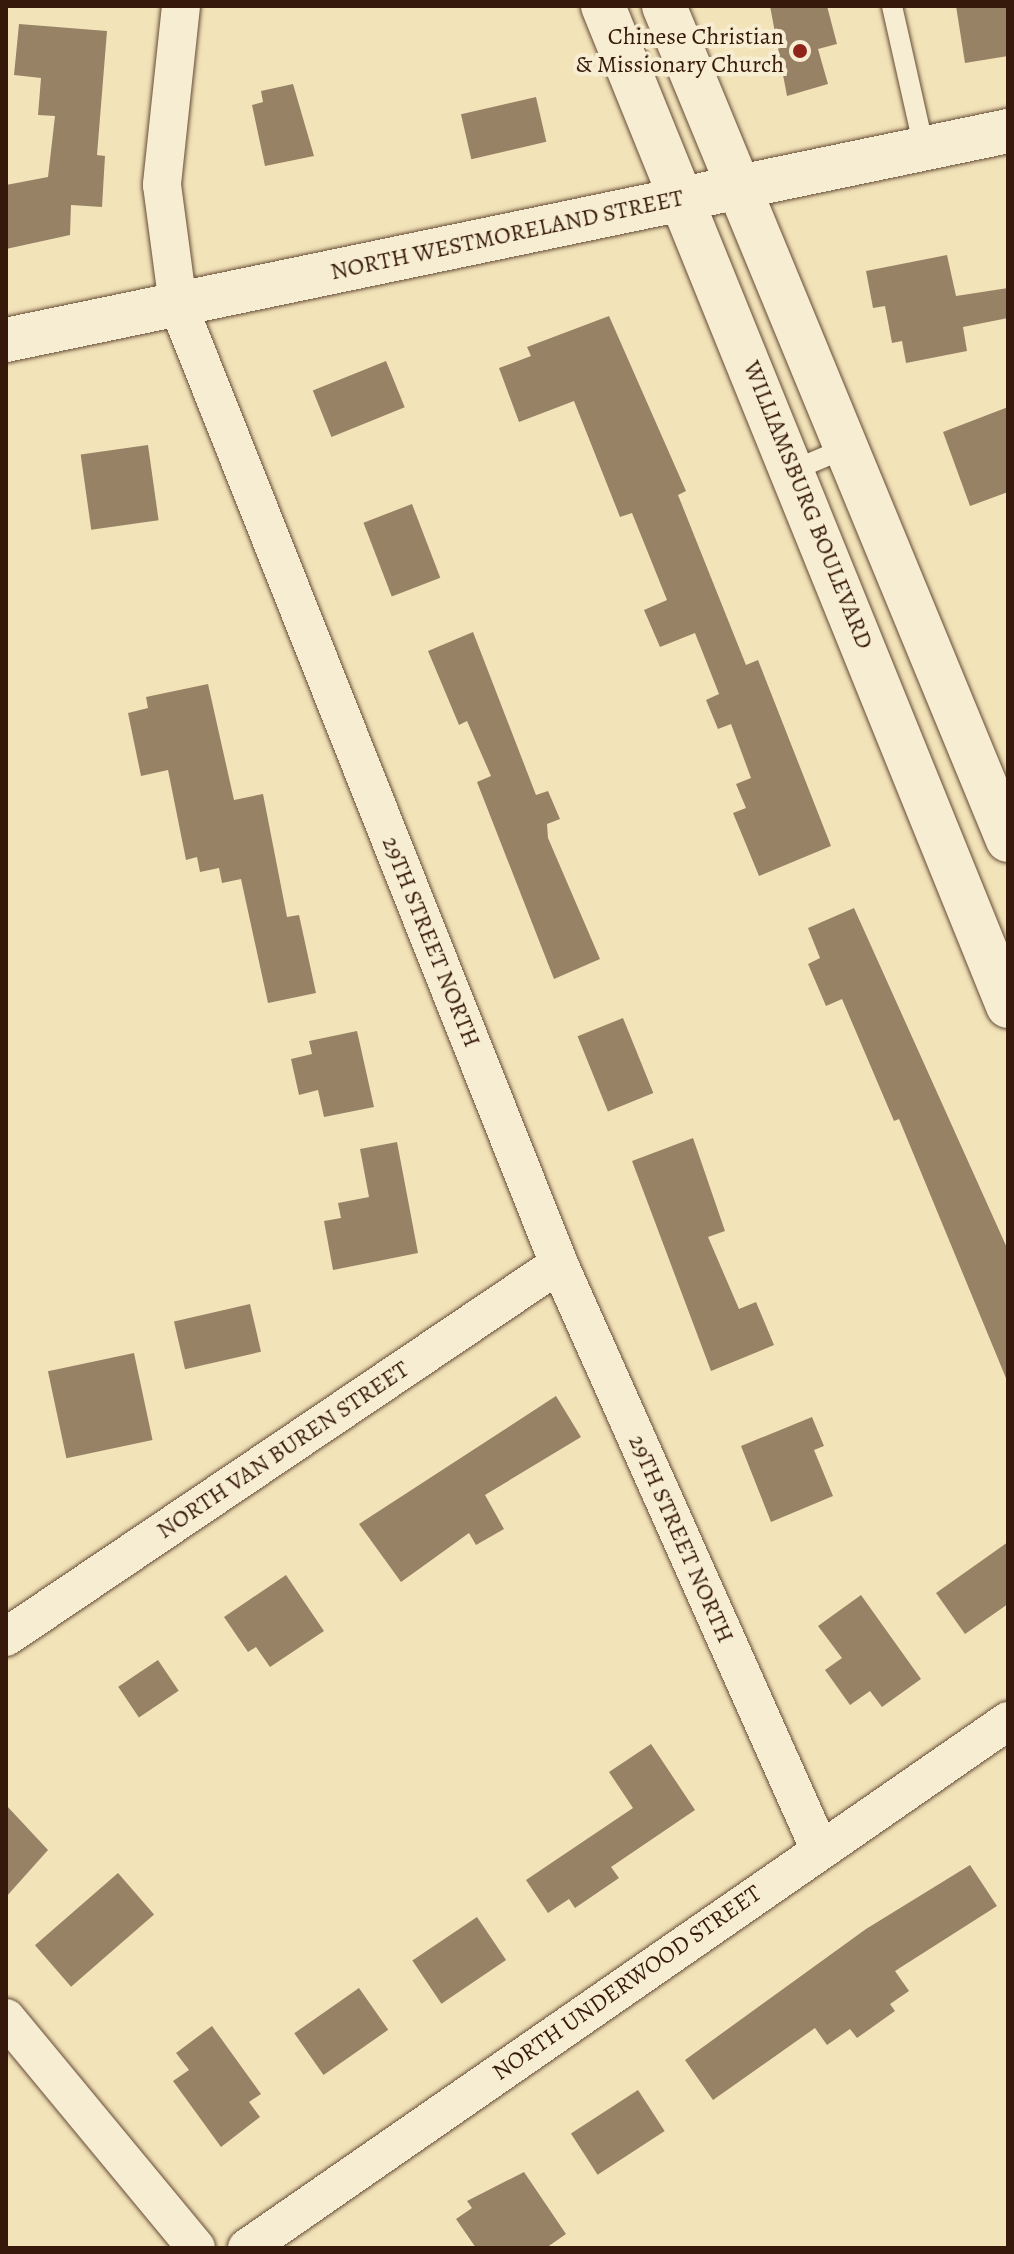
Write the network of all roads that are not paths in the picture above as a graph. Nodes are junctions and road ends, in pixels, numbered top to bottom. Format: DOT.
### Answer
graph roads {
  1 [pos="181,6"];
  2 [pos="603,6"];
  3 [pos="664,6"];
  4 [pos="892,6"];
  5 [pos="1008,131"];
  6 [pos="924,148"];
  7 [pos="738,186"];
  8 [pos="684,197"];
  9 [pos="178,305"];
  10 [pos="6,340"];
  11 [pos="846,448"];
  12 [pos="794,470"];
  13 [pos="1008,840"];
  14 [pos="1008,1006"];
  15 [pos="559,1264"];
  16 [pos="6,1637"];
  17 [pos="1008,1721"];
  18 [pos="819,1848"];
  19 [pos="6,2018"];
  20 [pos="196,2248"];
  21 [pos="247,2248"];
  1 -- 9 [label="street, 29TH STREET NORTH"];
  2 -- 8 [label="main road, WILLIAMSBURG BOULEVARD"];
  3 -- 7 [label="main road"];
  4 -- 6 [label="lane"];
  5 -- 6 [label="main road, NORTH WESTMORELAND STREET"];
  6 -- 7 [label="main road, NORTH WESTMORELAND STREET"];
  7 -- 8 [label="main road, NORTH WESTMORELAND STREET"];
  7 -- 11 [label="main road"];
  8 -- 9 [label="main road, NORTH WESTMORELAND STREET"];
  8 -- 12 [label="main road, WILLIAMSBURG BOULEVARD"];
  9 -- 10 [label="main road, NORTH WESTMORELAND STREET"];
  9 -- 15 [label="street, 29TH STREET NORTH"];
  11 -- 12 [label="lane"];
  11 -- 13 [label="main road"];
  12 -- 14 [label="main road, WILLIAMSBURG BOULEVARD"];
  15 -- 16 [label="street, NORTH VAN BUREN STREET"];
  15 -- 18 [label="street, 29TH STREET NORTH"];
  17 -- 18 [label="street, NORTH UNDERWOOD STREET"];
  18 -- 21 [label="street, NORTH UNDERWOOD STREET"];
  19 -- 20 [label="street"];
}
